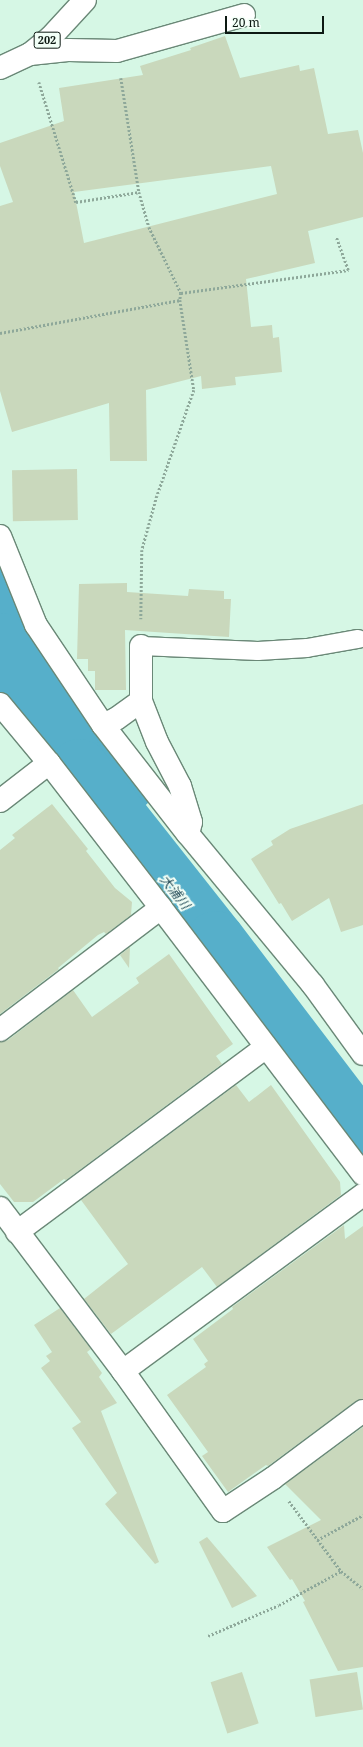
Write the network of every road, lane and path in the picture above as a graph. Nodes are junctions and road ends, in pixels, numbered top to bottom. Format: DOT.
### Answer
graph roads {
  1 [pos="85,0"];
  2 [pos="244,15"];
  3 [pos="117,50"];
  4 [pos="30,54"];
  5 [pos="0,68"];
  6 [pos="139,192"];
  7 [pos="336,237"];
  8 [pos="182,293"];
  9 [pos="180,300"];
  10 [pos="0,333"];
  11 [pos="0,536"];
  12 [pos="358,639"];
  13 [pos="141,646"];
  14 [pos="141,701"];
  15 [pos="0,704"];
  16 [pos="103,725"];
  17 [pos="49,763"];
  18 [pos="0,801"];
  19 [pos="188,834"];
  20 [pos="161,908"];
  21 [pos="0,1030"];
  22 [pos="266,1047"];
  23 [pos="363,1054"];
  24 [pos="363,1174"];
  25 [pos="363,1195"];
  26 [pos="0,1208"];
  27 [pos="17,1232"];
  28 [pos="123,1372"];
  29 [pos="363,1411"];
  30 [pos="273,1478"];
  31 [pos="363,1515"];
  32 [pos="317,1540"];
  33 [pos="341,1571"];
  34 [pos="363,1589"];
  35 [pos="208,1636"];
  1 -- 4 [label="main road, 202"];
  2 -- 3 [label="main road"];
  3 -- 4 [label="main road"];
  3 -- 6 [label="path"];
  4 -- 5 [label="main road, 202"];
  4 -- 6 [label="path"];
  6 -- 8 [label="path"];
  7 -- 8 [label="path"];
  8 -- 9 [label="path"];
  9 -- 10 [label="path"];
  9 -- 13 [label="path"];
  11 -- 16 [label="main road"];
  12 -- 13 [label="lane"];
  13 -- 14 [label="main road"];
  14 -- 16 [label="main road"];
  14 -- 19 [label="main road"];
  15 -- 17 [label="main road"];
  16 -- 19 [label="main road"];
  17 -- 18 [label="main road"];
  17 -- 20 [label="main road"];
  19 -- 23 [label="main road"];
  20 -- 21 [label="main road"];
  20 -- 22 [label="main road"];
  22 -- 24 [label="main road"];
  22 -- 27 [label="main road"];
  25 -- 28 [label="main road"];
  26 -- 27 [label="main road"];
  27 -- 28 [label="main road"];
  28 -- 30 [label="main road"];
  29 -- 30 [label="main road"];
  30 -- 32 [label="path"];
  31 -- 32 [label="path"];
  32 -- 33 [label="path"];
  33 -- 34 [label="path"];
  33 -- 35 [label="path"];
}
